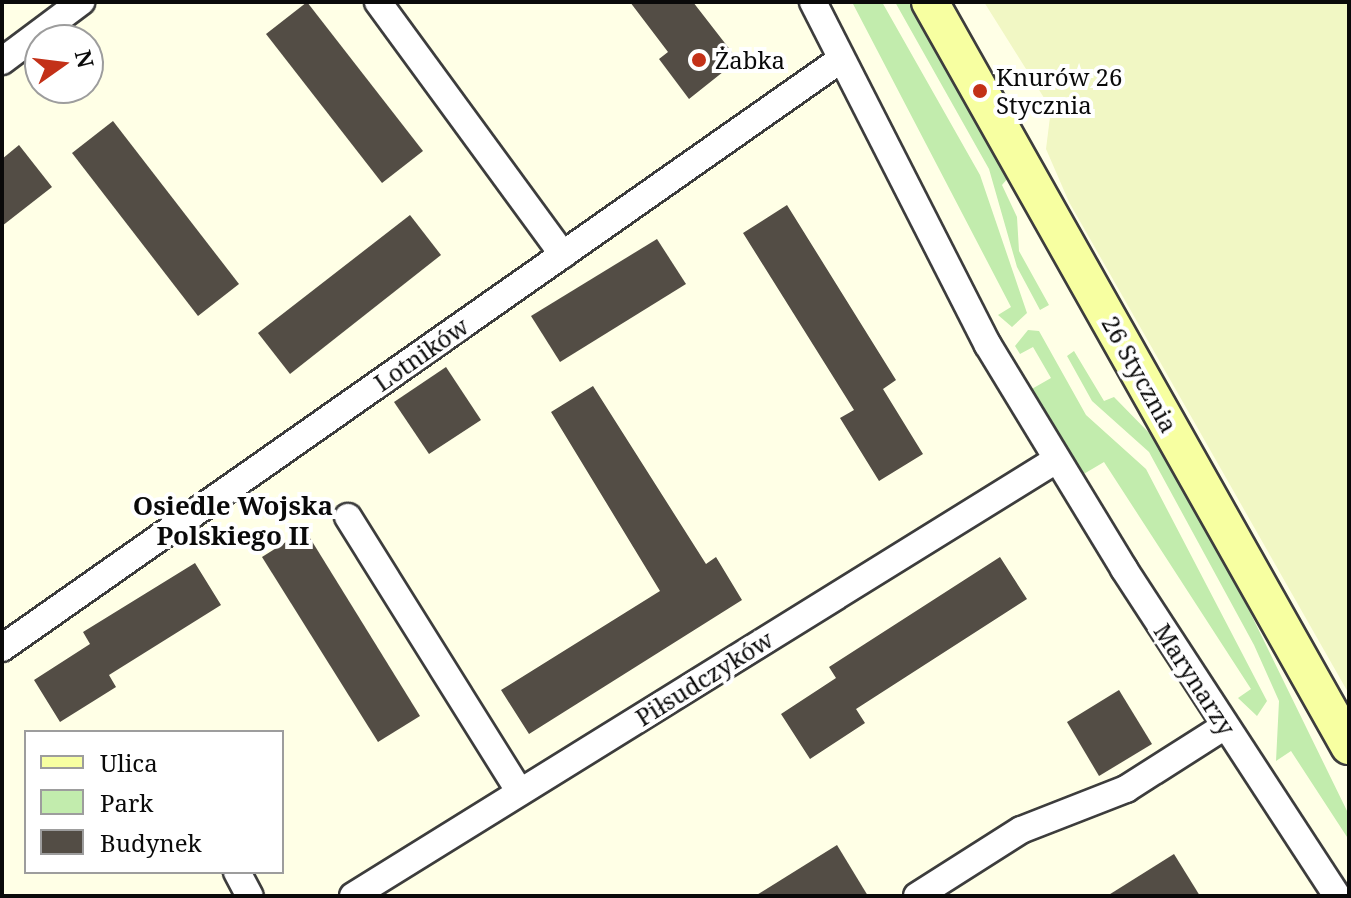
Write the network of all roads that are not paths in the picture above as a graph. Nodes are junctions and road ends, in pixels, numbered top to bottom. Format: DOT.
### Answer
graph roads {
  1 [pos="81,2"];
  2 [pos="378,2"];
  3 [pos="813,2"];
  4 [pos="930,2"];
  5 [pos="840,60"];
  6 [pos="2,61"];
  7 [pos="563,255"];
  8 [pos="1056,460"];
  9 [pos="348,517"];
  10 [pos="2,648"];
  11 [pos="1225,726"];
  12 [pos="1349,746"];
  13 [pos="520,792"];
  14 [pos="238,874"];
  15 [pos="250,896"];
  16 [pos="353,896"];
  17 [pos="917,896"];
  18 [pos="1337,896"];
  1 -- 6 [label="street"];
  2 -- 7 [label="street"];
  3 -- 5 [label="street, Marynarzy"];
  4 -- 12 [label="street, 26 Stycznia"];
  5 -- 7 [label="street, Lotników"];
  5 -- 8 [label="street, Marynarzy"];
  7 -- 10 [label="street, Lotników"];
  8 -- 11 [label="street, Marynarzy"];
  8 -- 13 [label="street, Piłsudczyków"];
  9 -- 13 [label="street"];
  11 -- 17 [label="street"];
  11 -- 18 [label="street, Marynarzy"];
  13 -- 16 [label="street, Piłsudczyków"];
  14 -- 15 [label="street"];
}
